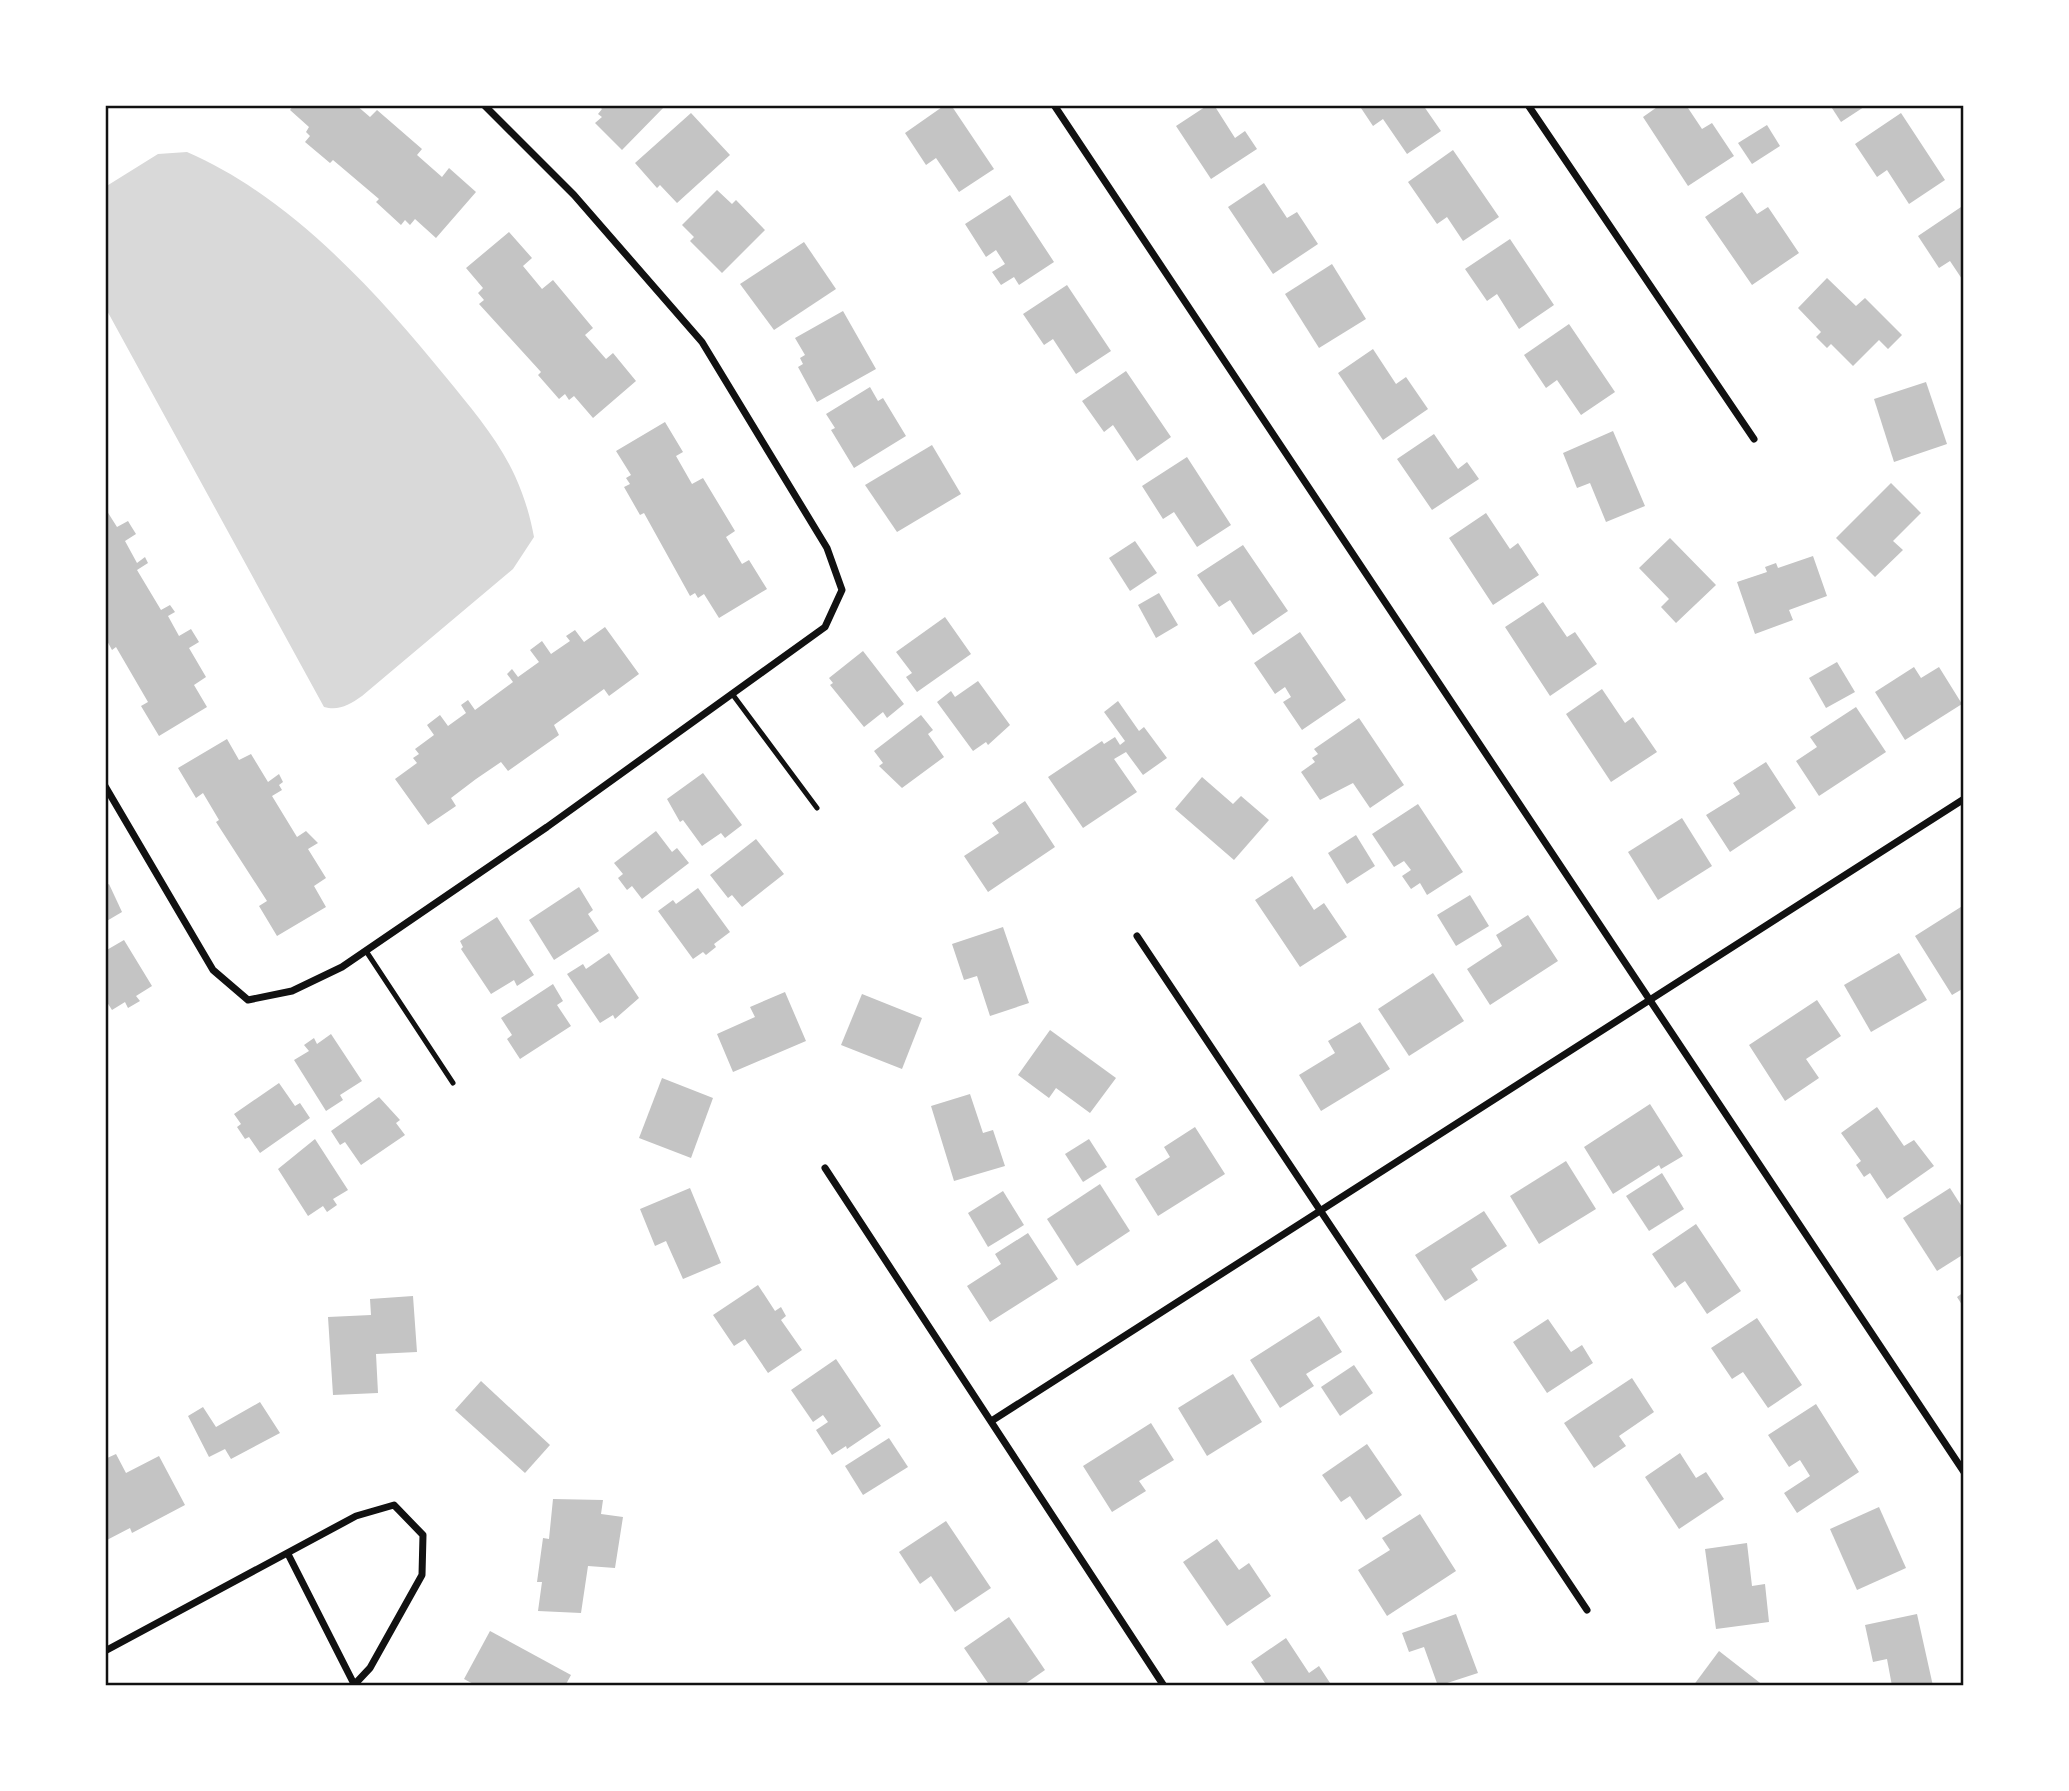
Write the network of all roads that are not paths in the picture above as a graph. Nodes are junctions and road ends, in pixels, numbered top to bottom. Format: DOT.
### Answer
graph roads {
  1 [pos="484,105"];
  2 [pos="1054,105"];
  3 [pos="1528,105"];
  4 [pos="1754,439"];
  5 [pos="733,695"];
  6 [pos="105,786"];
  7 [pos="1964,799"];
  8 [pos="817,808"];
  9 [pos="1137,936"];
  10 [pos="366,951"];
  11 [pos="1650,997"];
  12 [pos="453,1083"];
  13 [pos="825,1168"];
  14 [pos="1319,1210"];
  15 [pos="993,1420"];
  16 [pos="1964,1472"];
  17 [pos="288,1554"];
  18 [pos="1587,1610"];
  19 [pos="105,1651"];
  20 [pos="355,1685"];
  21 [pos="1164,1686"];
  1 -- 5 [label="street"];
  2 -- 11 [label="street"];
  3 -- 4 [label="street"];
  5 -- 8 [label="lane"];
  5 -- 10 [label="street"];
  6 -- 10 [label="street"];
  7 -- 11 [label="street"];
  9 -- 14 [label="street"];
  10 -- 12 [label="lane"];
  11 -- 14 [label="street"];
  11 -- 16 [label="street"];
  13 -- 15 [label="street"];
  14 -- 15 [label="street"];
  14 -- 18 [label="street"];
  15 -- 21 [label="street"];
  17 -- 19 [label="street"];
  17 -- 20 [label="street"];
  17 -- 20 [label="street"];
}
